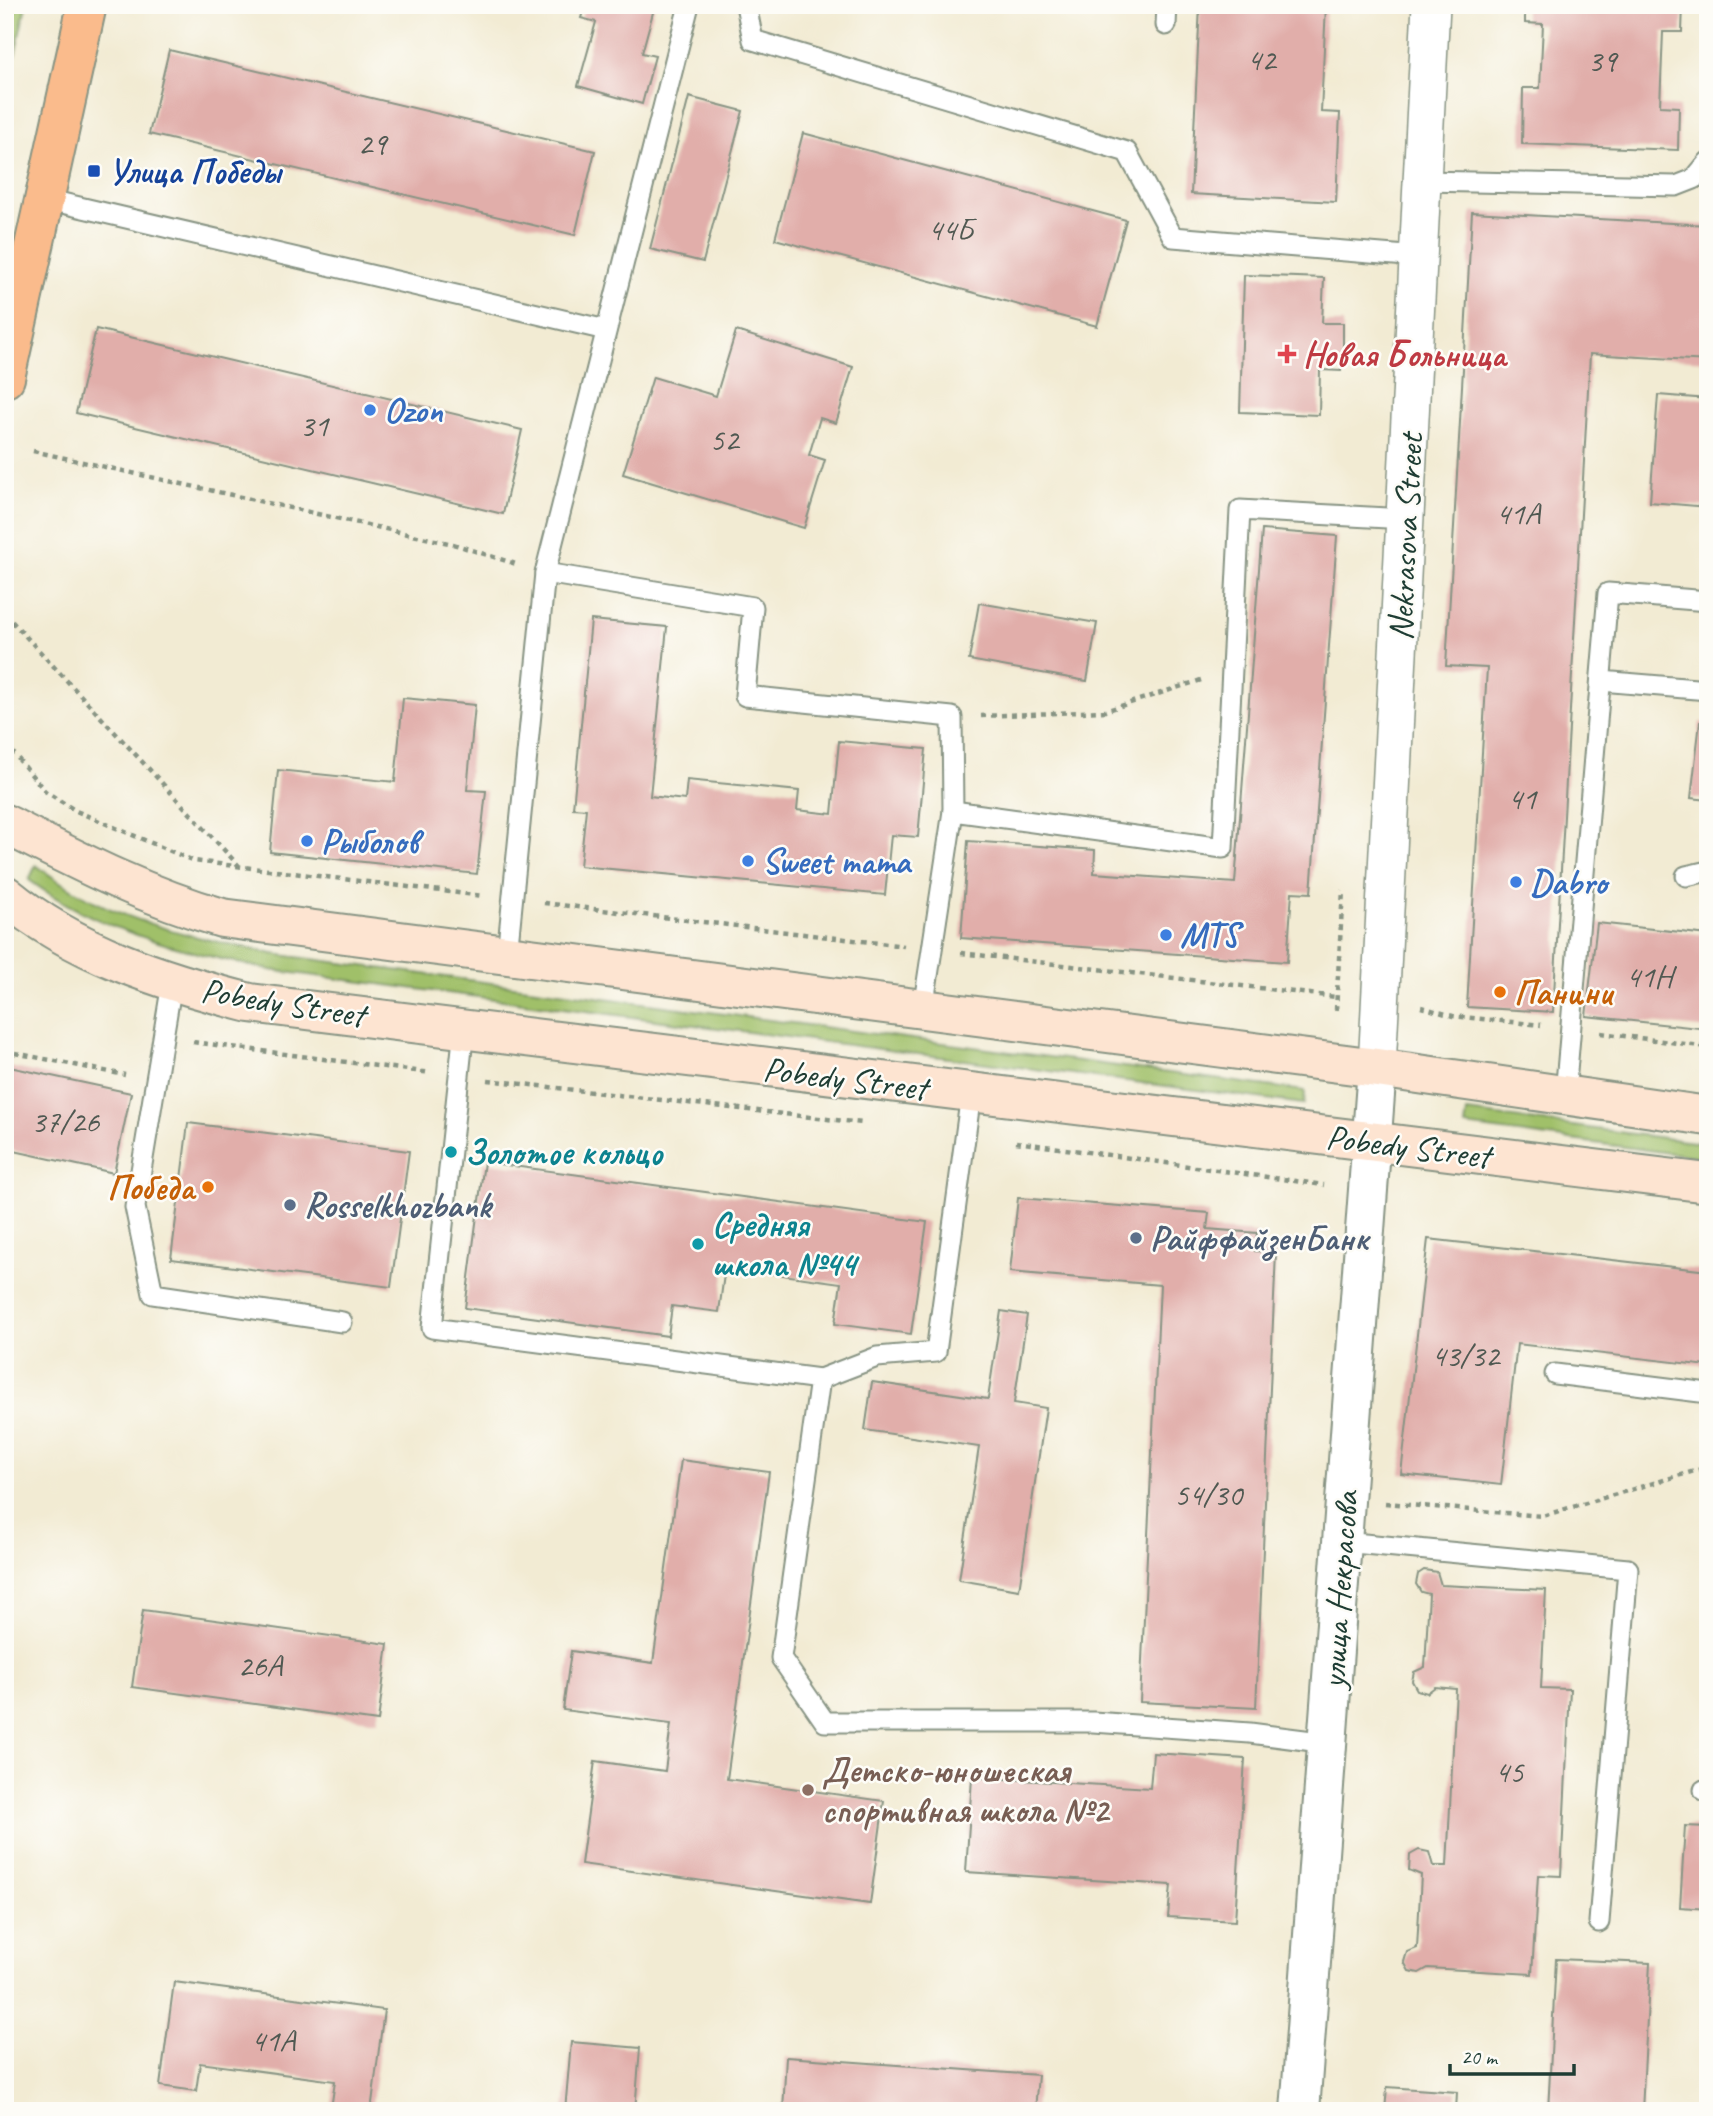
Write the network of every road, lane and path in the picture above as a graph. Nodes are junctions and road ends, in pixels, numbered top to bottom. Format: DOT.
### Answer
graph roads {
  1 [pos="87,5"];
  2 [pos="689,5"];
  3 [pos="746,5"];
  4 [pos="1432,5"];
  5 [pos="1708,162"];
  6 [pos="1423,181"];
  7 [pos="45,199"];
  8 [pos="1419,257"];
  9 [pos="606,330"];
  10 [pos="5,378"];
  11 [pos="33,451"];
  12 [pos="1406,519"];
  13 [pos="545,573"];
  14 [pos="1708,601"];
  15 [pos="5,614"];
  16 [pos="1231,670"];
  17 [pos="1601,681"];
  18 [pos="1708,690"];
  19 [pos="952,717"];
  20 [pos="5,743"];
  21 [pos="953,811"];
  22 [pos="5,824"];
  23 [pos="240,866"];
  24 [pos="1708,871"];
  25 [pos="1686,876"];
  26 [pos="5,895"];
  27 [pos="513,899"];
  28 [pos="932,949"];
  29 [pos="507,955"];
  30 [pos="172,983"];
  31 [pos="923,1009"];
  32 [pos="1336,1010"];
  33 [pos="464,1029"];
  34 [pos="164,1038"];
  35 [pos="5,1051"];
  36 [pos="1377,1069"];
  37 [pos="459,1077"];
  38 [pos="156,1081"];
  39 [pos="971,1094"];
  40 [pos="1565,1095"];
  41 [pos="1708,1115"];
  42 [pos="870,1124"];
  43 [pos="965,1135"];
  44 [pos="1372,1142"];
  45 [pos="1708,1183"];
  46 [pos="1324,1185"];
  47 [pos="342,1322"];
  48 [pos="1555,1374"];
  49 [pos="820,1379"];
  50 [pos="1708,1393"];
  51 [pos="1708,1467"];
  52 [pos="1346,1500"];
  53 [pos="1343,1542"];
  54 [pos="1328,1743"];
  55 [pos="1599,1922"];
  56 [pos="1300,2111"];
  1 -- 7 [label="main road"];
  2 -- 9 [label="lane"];
  3 -- 8 [label="lane"];
  4 -- 6 [label="street, Nekrasova Street"];
  5 -- 6 [label="lane"];
  6 -- 8 [label="street, Nekrasova Street"];
  7 -- 9 [label="lane"];
  7 -- 10 [label="main road"];
  8 -- 12 [label="street, Nekrasova Street"];
  9 -- 13 [label="lane"];
  11 -- 13 [label="path"];
  12 -- 16 [label="lane"];
  12 -- 36 [label="street, Nekrasova Street"];
  13 -- 19 [label="lane"];
  13 -- 27 [label="lane"];
  14 -- 17 [label="lane"];
  15 -- 23 [label="path"];
  16 -- 19 [label="path"];
  16 -- 21 [label="lane"];
  17 -- 18 [label="lane"];
  17 -- 40 [label="lane"];
  19 -- 21 [label="lane"];
  20 -- 23 [label="path"];
  21 -- 28 [label="lane"];
  22 -- 29 [label="main road, Pobedy Street"];
  23 -- 27 [label="path"];
  24 -- 25 [label="lane"];
  26 -- 30 [label="main road, Pobedy Street"];
  27 -- 28 [label="path"];
  27 -- 29 [label="lane"];
  28 -- 31 [label="lane"];
  28 -- 32 [label="path"];
  29 -- 31 [label="main road, Pobedy Street"];
  30 -- 33 [label="main road, Pobedy Street"];
  30 -- 34 [label="lane"];
  31 -- 36 [label="main road, Pobedy Street"];
  33 -- 37 [label="lane"];
  33 -- 39 [label="main road, Pobedy Street"];
  34 -- 37 [label="path"];
  34 -- 38 [label="lane"];
  35 -- 38 [label="path"];
  36 -- 40 [label="main road, Pobedy Street"];
  36 -- 44 [label="street, улица Некрасова"];
  37 -- 42 [label="path"];
  37 -- 49 [label="lane"];
  38 -- 47 [label="lane"];
  39 -- 43 [label="lane"];
  39 -- 44 [label="main road, Pobedy Street"];
  40 -- 41 [label="main road, Pobedy Street"];
  43 -- 46 [label="path"];
  43 -- 49 [label="lane"];
  44 -- 45 [label="main road, Pobedy Street"];
  44 -- 52 [label="street, улица Некрасова"];
  48 -- 50 [label="lane"];
  49 -- 54 [label="lane"];
  51 -- 52 [label="path"];
  52 -- 53 [label="street, улица Некрасова"];
  53 -- 54 [label="street, улица Некрасова"];
  53 -- 55 [label="lane"];
  54 -- 56 [label="street, улица Некрасова"];
}
